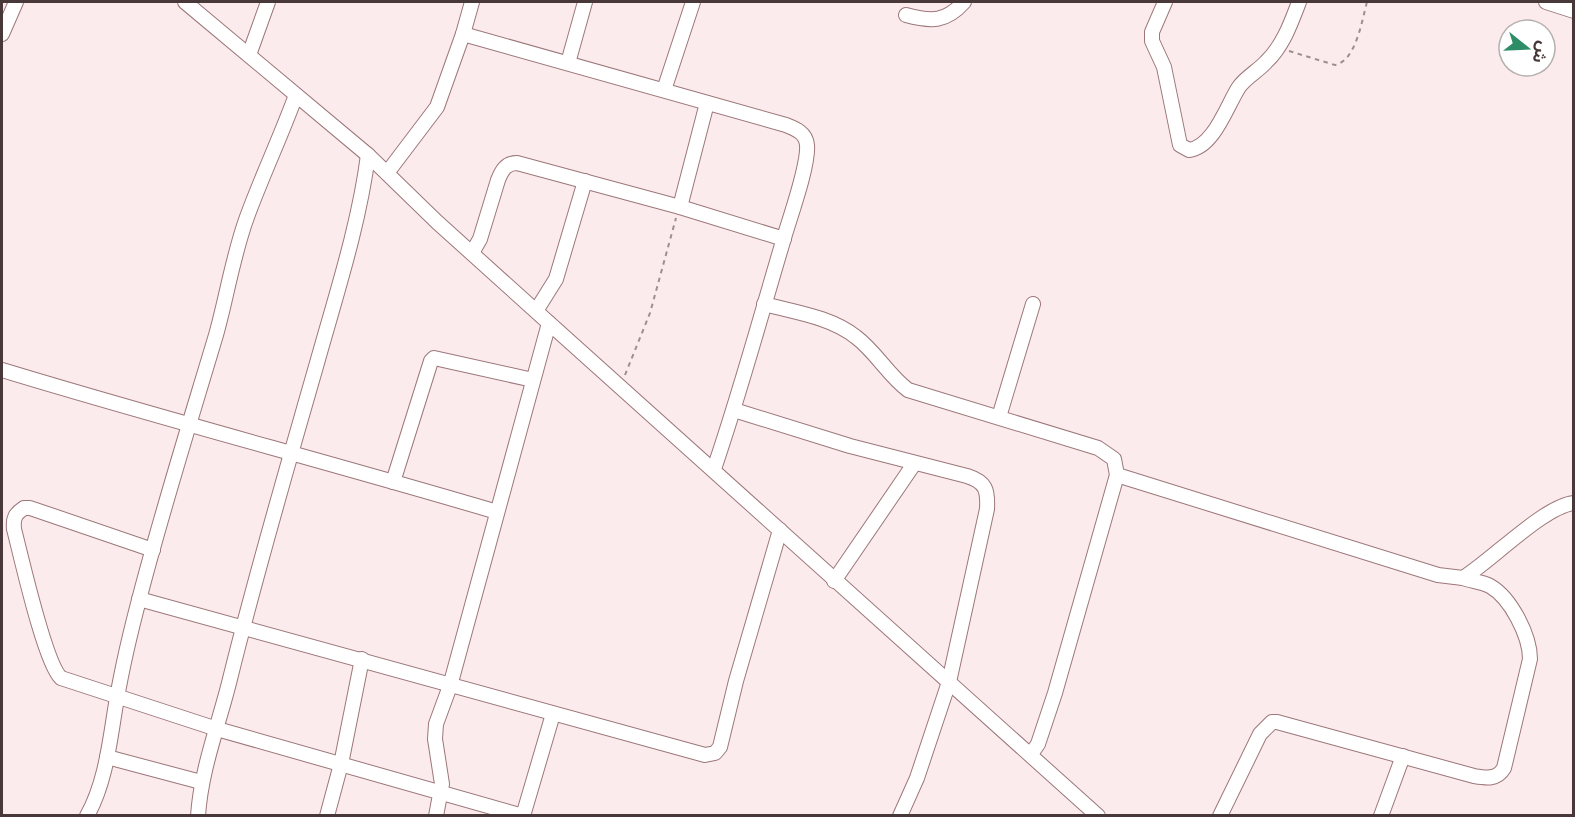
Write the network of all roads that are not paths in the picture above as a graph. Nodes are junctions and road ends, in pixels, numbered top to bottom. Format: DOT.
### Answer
graph roads {
  1 [pos="16,2"];
  2 [pos="185,2"];
  3 [pos="268,2"];
  4 [pos="472,2"];
  5 [pos="585,2"];
  6 [pos="693,2"];
  7 [pos="964,2"];
  8 [pos="1165,2"];
  9 [pos="1299,2"];
  10 [pos="1546,2"];
  11 [pos="1574,11"];
  12 [pos="906,15"];
  13 [pos="2,34"];
  14 [pos="464,34"];
  15 [pos="249,55"];
  16 [pos="568,63"];
  17 [pos="664,90"];
  18 [pos="296,95"];
  19 [pos="707,102"];
  20 [pos="368,155"];
  21 [pos="387,172"];
  22 [pos="585,181"];
  23 [pos="680,207"];
  24 [pos="783,239"];
  25 [pos="472,253"];
  26 [pos="764,304"];
  27 [pos="1033,304"];
  28 [pos="536,311"];
  29 [pos="549,323"];
  30 [pos="2,370"];
  31 [pos="533,380"];
  32 [pos="734,410"];
  33 [pos="999,417"];
  34 [pos="188,425"];
  35 [pos="293,453"];
  36 [pos="914,464"];
  37 [pos="714,469"];
  38 [pos="1117,474"];
  39 [pos="393,482"];
  40 [pos="1574,503"];
  41 [pos="497,512"];
  42 [pos="780,530"];
  43 [pos="153,550"];
  44 [pos="1463,578"];
  45 [pos="834,580"];
  46 [pos="140,599"];
  47 [pos="243,627"];
  48 [pos="362,659"];
  49 [pos="949,682"];
  50 [pos="450,686"];
  51 [pos="117,697"];
  52 [pos="553,714"];
  53 [pos="217,729"];
  54 [pos="1031,754"];
  55 [pos="1403,756"];
  56 [pos="107,757"];
  57 [pos="341,764"];
  58 [pos="201,782"];
  59 [pos="442,792"];
  60 [pos="87,816"];
  61 [pos="198,816"];
  62 [pos="327,816"];
  63 [pos="436,816"];
  64 [pos="523,816"];
  65 [pos="900,816"];
  66 [pos="1098,816"];
  67 [pos="1220,816"];
  68 [pos="1381,816"];
  1 -- 13 [label="street"];
  2 -- 15 [label="street"];
  3 -- 15 [label="street"];
  4 -- 14 [label="street"];
  5 -- 16 [label="street"];
  6 -- 17 [label="street"];
  7 -- 12 [label="street"];
  8 -- 9 [label="street"];
  10 -- 11 [label="street"];
  14 -- 16 [label="street"];
  14 -- 21 [label="street"];
  15 -- 18 [label="street"];
  16 -- 17 [label="street"];
  17 -- 19 [label="street"];
  18 -- 20 [label="street"];
  18 -- 34 [label="street"];
  19 -- 23 [label="street"];
  19 -- 24 [label="street"];
  20 -- 21 [label="street"];
  20 -- 35 [label="street"];
  21 -- 25 [label="street"];
  22 -- 23 [label="street"];
  22 -- 25 [label="street"];
  22 -- 28 [label="street"];
  23 -- 24 [label="street"];
  24 -- 26 [label="street"];
  25 -- 28 [label="street"];
  26 -- 32 [label="street"];
  26 -- 33 [label="street"];
  27 -- 33 [label="street"];
  28 -- 29 [label="street"];
  29 -- 31 [label="street"];
  29 -- 37 [label="street"];
  30 -- 34 [label="street"];
  31 -- 39 [label="street"];
  31 -- 41 [label="street"];
  32 -- 36 [label="street"];
  32 -- 37 [label="street"];
  33 -- 38 [label="street"];
  34 -- 35 [label="street"];
  34 -- 43 [label="street"];
  35 -- 39 [label="street"];
  35 -- 47 [label="street"];
  36 -- 45 [label="street"];
  36 -- 49 [label="street"];
  37 -- 42 [label="street"];
  38 -- 44 [label="street"];
  38 -- 54 [label="street"];
  39 -- 41 [label="street"];
  40 -- 44 [label="street"];
  41 -- 50 [label="street"];
  42 -- 45 [label="street"];
  42 -- 52 [label="street"];
  43 -- 46 [label="street"];
  43 -- 51 [label="street"];
  44 -- 55 [label="street"];
  45 -- 49 [label="street"];
  46 -- 47 [label="street"];
  46 -- 51 [label="street"];
  47 -- 48 [label="street"];
  47 -- 53 [label="street"];
  48 -- 50 [label="street"];
  48 -- 57 [label="street"];
  49 -- 54 [label="street"];
  49 -- 65 [label="street"];
  50 -- 52 [label="street"];
  50 -- 59 [label="street"];
  51 -- 53 [label="street"];
  51 -- 56 [label="street"];
  52 -- 64 [label="street"];
  53 -- 57 [label="street"];
  53 -- 58 [label="street"];
  54 -- 66 [label="street"];
  55 -- 67 [label="street"];
  55 -- 68 [label="street"];
  56 -- 58 [label="street"];
  56 -- 60 [label="street"];
  57 -- 59 [label="street"];
  57 -- 62 [label="street"];
  58 -- 61 [label="street"];
  59 -- 63 [label="street"];
  59 -- 64 [label="street"];
}
